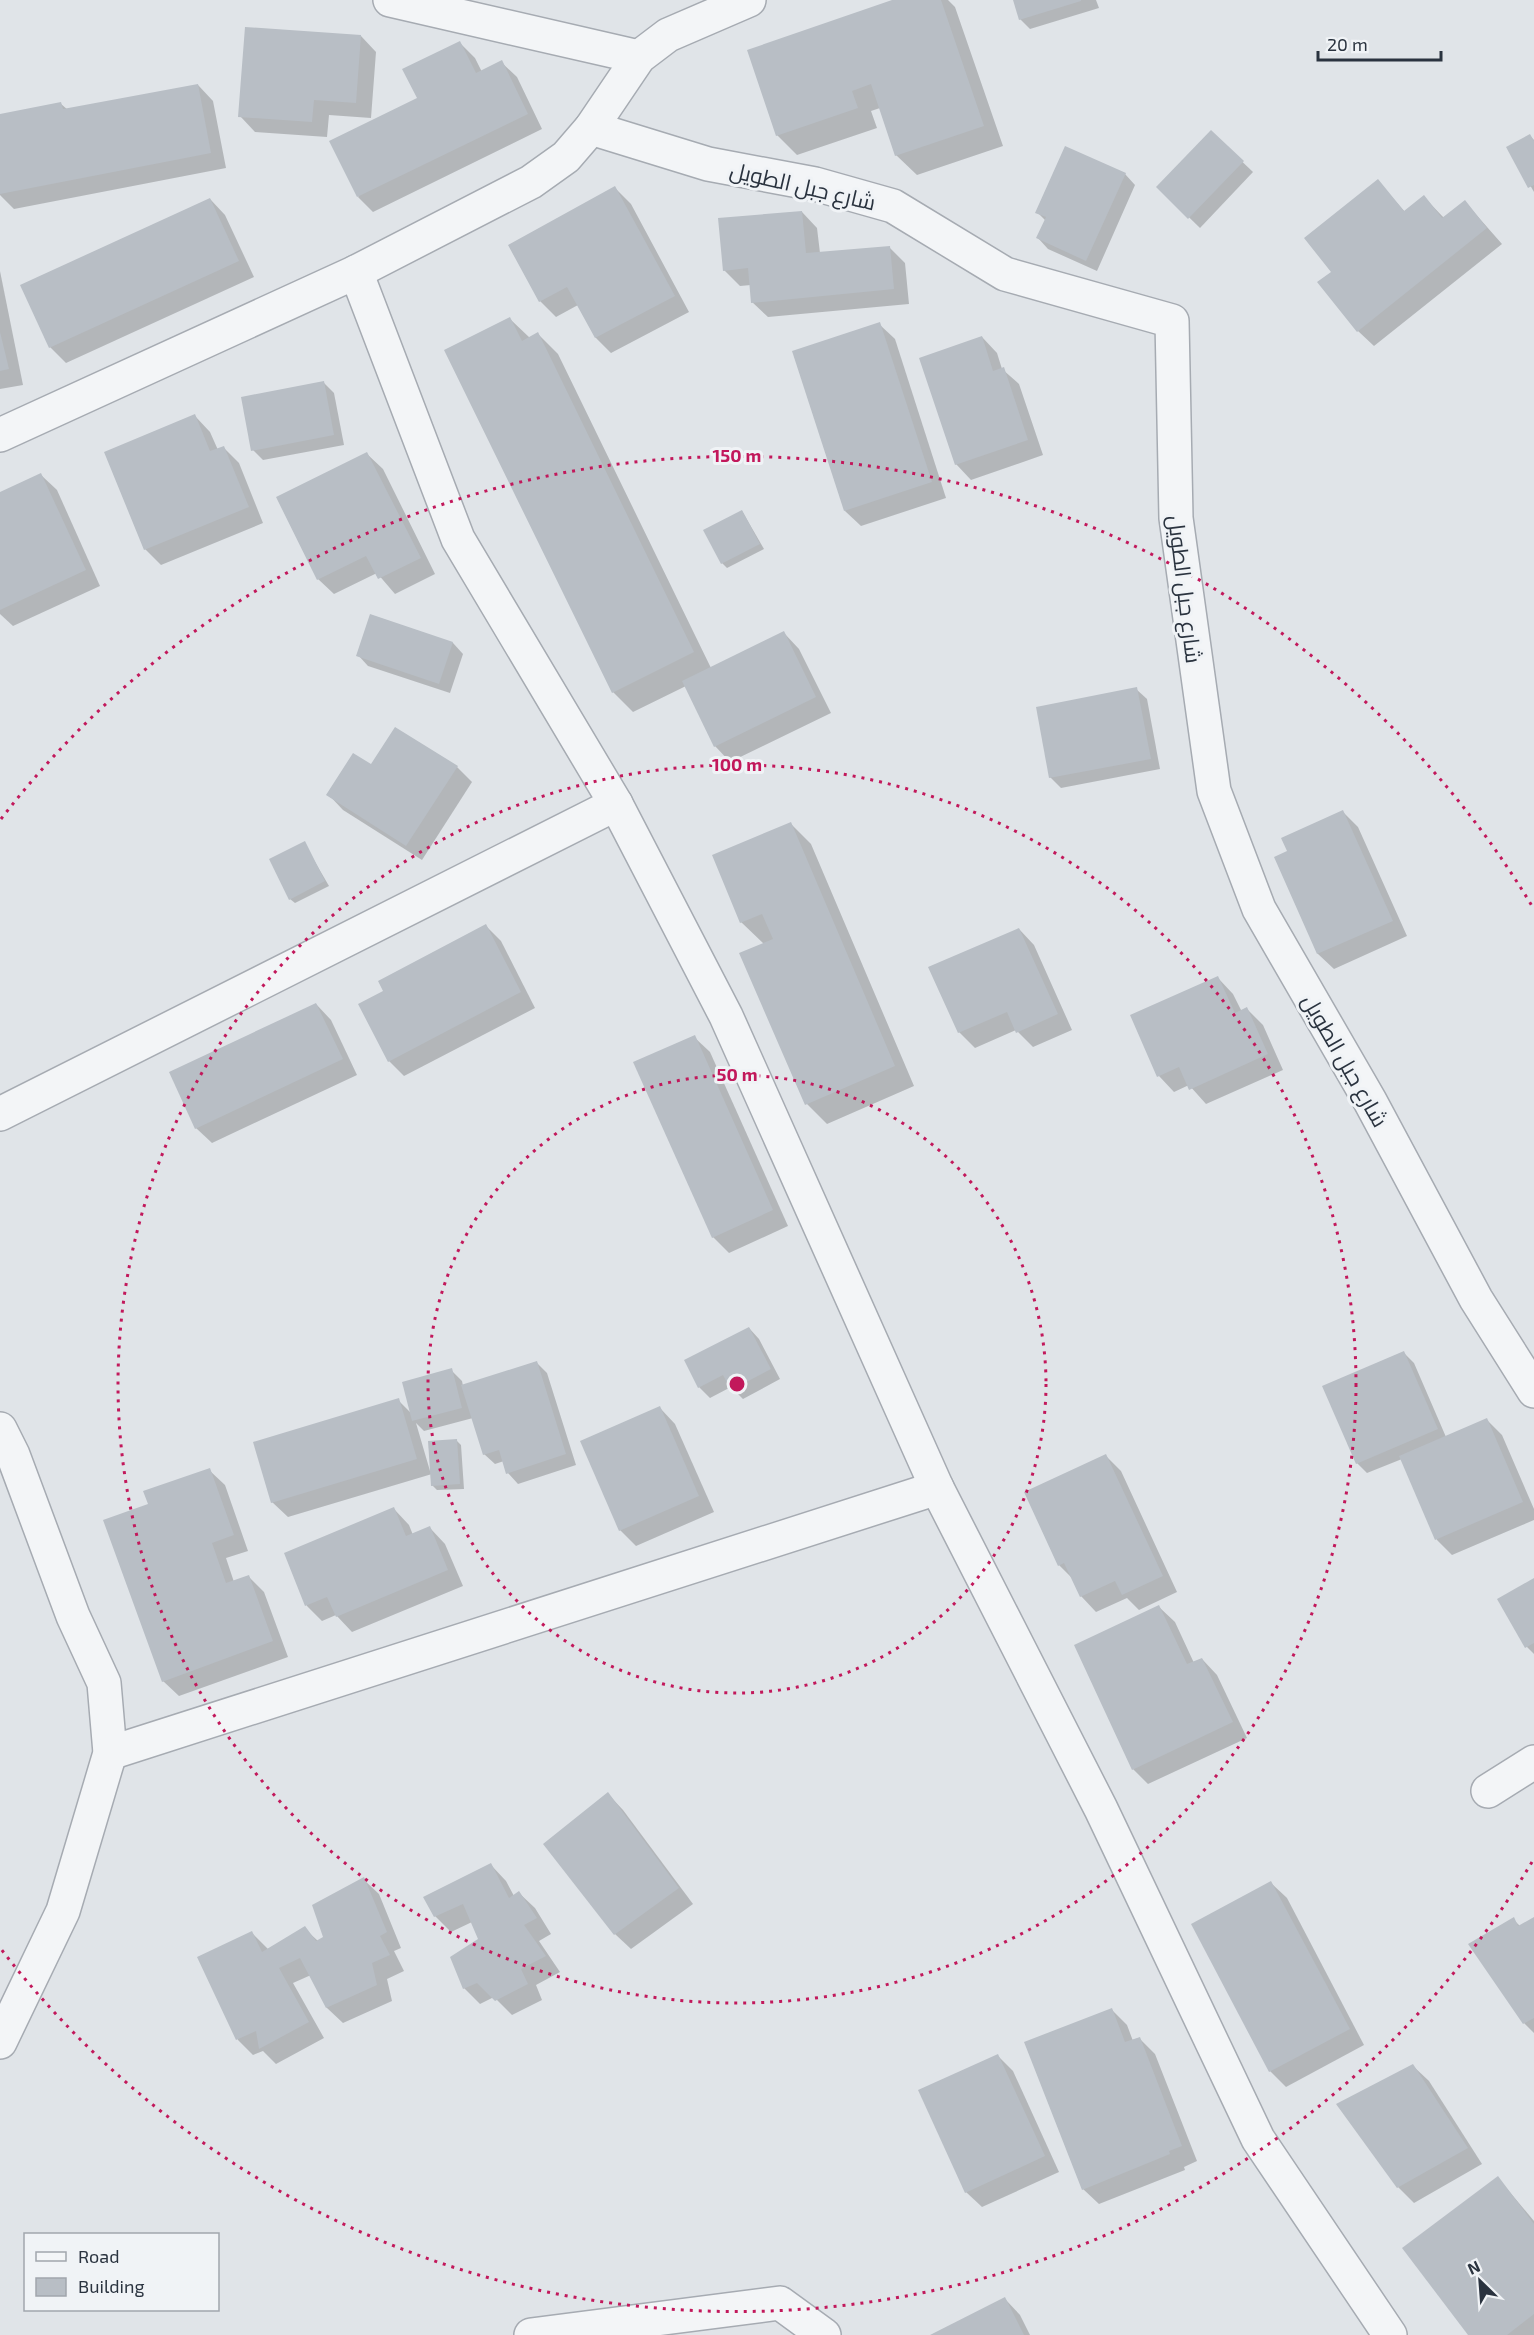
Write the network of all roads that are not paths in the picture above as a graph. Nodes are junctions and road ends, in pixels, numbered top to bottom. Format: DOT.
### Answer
graph roads {
  1 [pos="390,0"];
  2 [pos="749,0"];
  3 [pos="439,6"];
  4 [pos="639,57"];
  5 [pos="591,128"];
  6 [pos="356,272"];
  7 [pos="0,435"];
  8 [pos="615,804"];
  9 [pos="0,1114"];
  10 [pos="1534,1391"];
  11 [pos="0,1429"];
  12 [pos="937,1488"];
  13 [pos="110,1753"];
  14 [pos="1534,1762"];
  15 [pos="1488,1791"];
  16 [pos="0,2042"];
  17 [pos="531,2335"];
  18 [pos="824,2335"];
  19 [pos="1390,2335"];
  1 -- 3 [label="street"];
  2 -- 4 [label="street"];
  3 -- 4 [label="street"];
  4 -- 5 [label="street"];
  5 -- 6 [label="street"];
  5 -- 10 [label="street, شارع جبل الطويل"];
  6 -- 7 [label="street"];
  6 -- 8 [label="street"];
  8 -- 9 [label="street"];
  8 -- 12 [label="street"];
  11 -- 13 [label="street"];
  12 -- 13 [label="street"];
  12 -- 19 [label="street"];
  13 -- 16 [label="street"];
  14 -- 15 [label="street"];
  17 -- 18 [label="street"];
}
